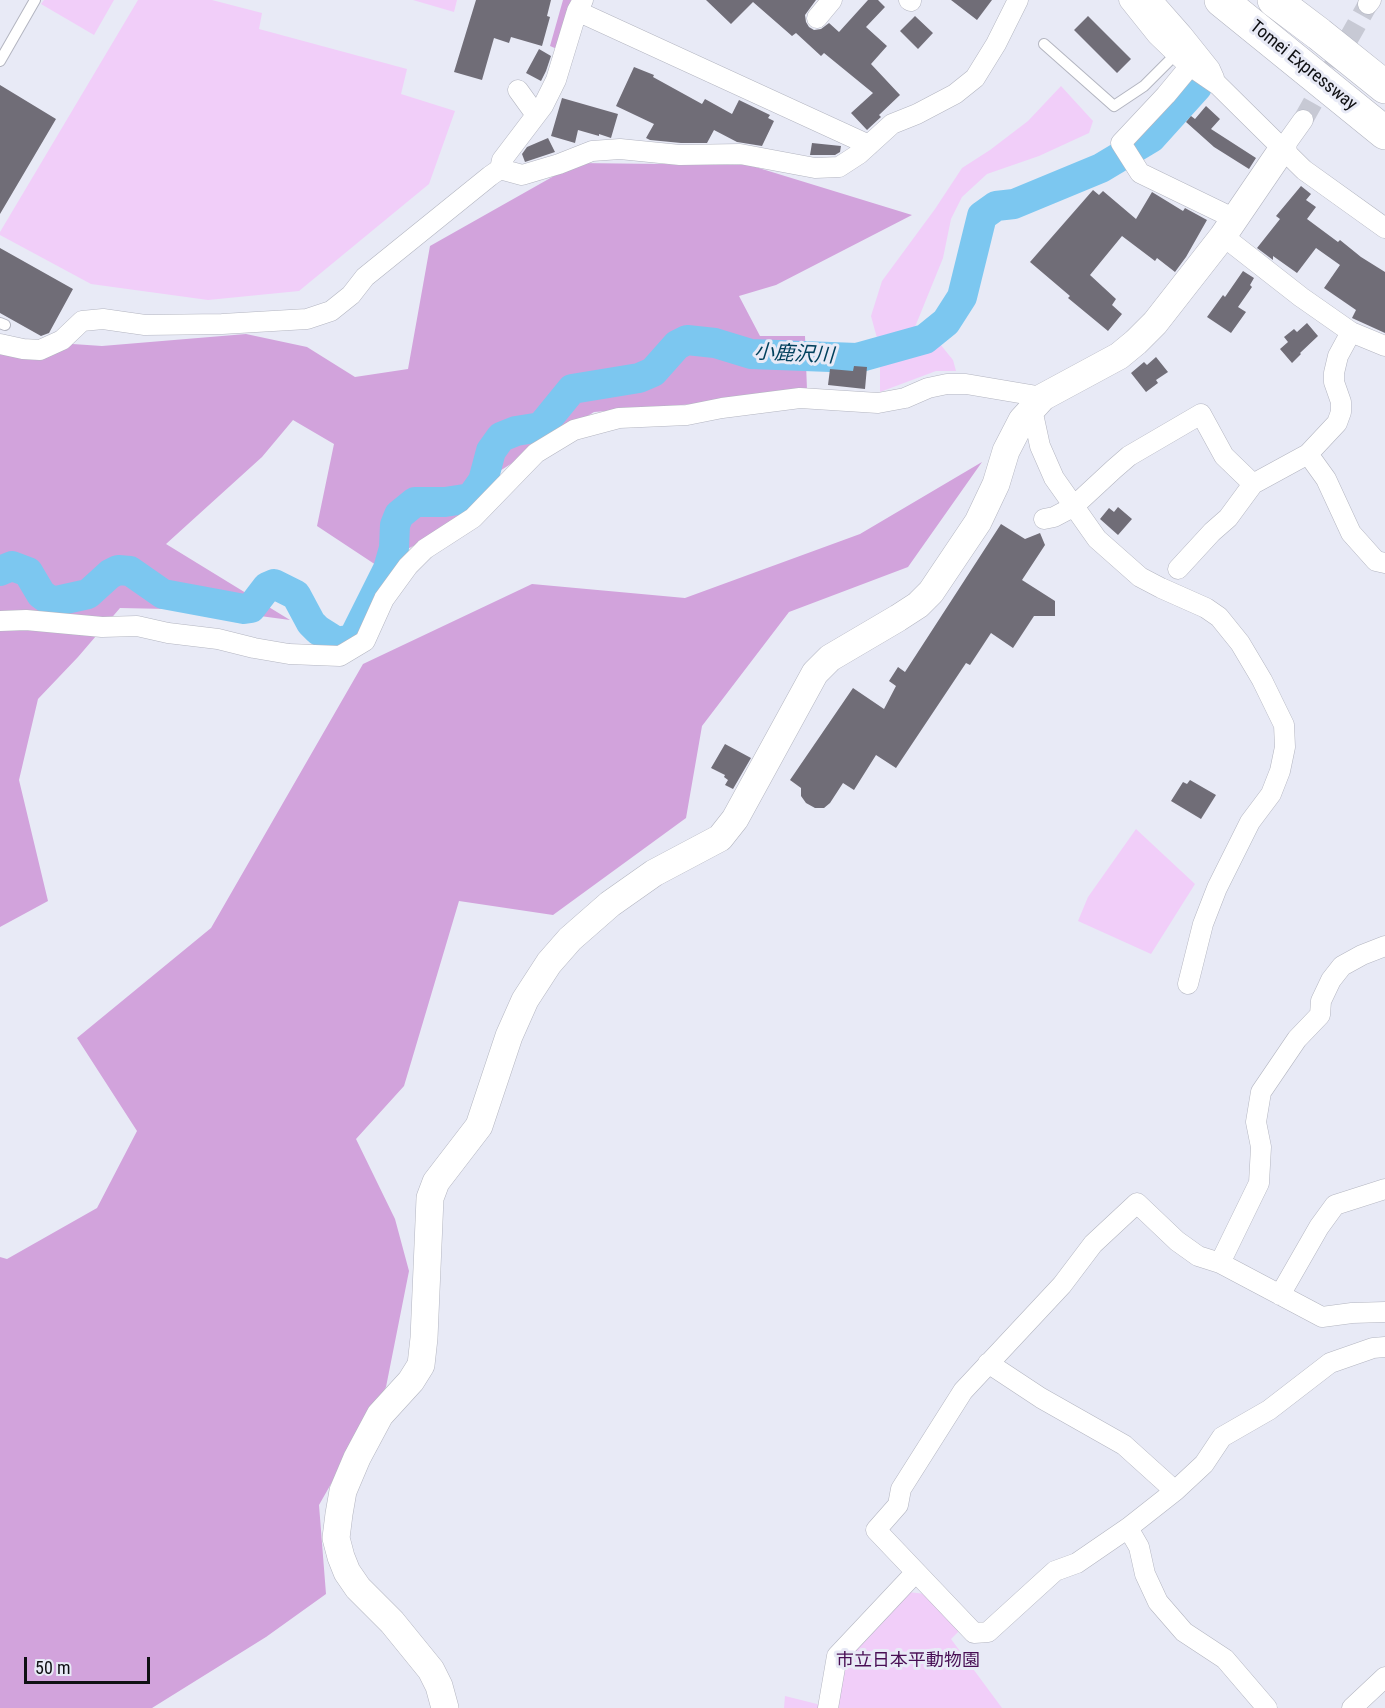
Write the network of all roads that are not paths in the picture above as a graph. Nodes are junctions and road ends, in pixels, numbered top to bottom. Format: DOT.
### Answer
graph roads {
  1 [pos="35,0"];
  2 [pos="832,0"];
  3 [pos="1018,0"];
  4 [pos="1129,0"];
  5 [pos="1152,0"];
  6 [pos="1221,0"];
  7 [pos="1274,0"];
  8 [pos="580,6"];
  9 [pos="817,18"];
  10 [pos="1044,44"];
  11 [pos="1183,60"];
  12 [pos="0,61"];
  13 [pos="1218,85"];
  14 [pos="1385,87"];
  15 [pos="518,90"];
  16 [pos="536,115"];
  17 [pos="1303,120"];
  18 [pos="1385,133"];
  19 [pos="869,145"];
  20 [pos="1283,148"];
  21 [pos="500,169"];
  22 [pos="1229,228"];
  23 [pos="1385,228"];
  24 [pos="2,331"];
  25 [pos="1351,332"];
  26 [pos="1385,346"];
  27 [pos="1037,403"];
  28 [pos="1308,454"];
  29 [pos="1253,484"];
  30 [pos="1073,507"];
  31 [pos="1044,519"];
  32 [pos="1385,563"];
  33 [pos="1178,569"];
  34 [pos="0,621"];
  35 [pos="1385,946"];
  36 [pos="1188,984"];
  37 [pos="1385,1188"];
  38 [pos="1220,1263"];
  39 [pos="1280,1295"];
  40 [pos="1385,1312"];
  41 [pos="1385,1347"];
  42 [pos="988,1363"];
  43 [pos="1175,1491"];
  44 [pos="1128,1528"];
  45 [pos="916,1572"];
  46 [pos="1385,1677"];
  47 [pos="445,1708"];
  48 [pos="828,1708"];
  49 [pos="1267,1708"];
  50 [pos="1353,1708"];
  1 -- 12 [label="lane"];
  2 -- 9 [label="street"];
  3 -- 19 [label="street"];
  4 -- 11 [label="street"];
  5 -- 13 [label="street"];
  6 -- 18 [label="highway, Tomei Expressway"];
  7 -- 14 [label="highway, Tomei Expressway"];
  8 -- 16 [label="street"];
  8 -- 19 [label="street"];
  10 -- 11 [label="lane"];
  11 -- 13 [label="street"];
  11 -- 22 [label="street"];
  13 -- 20 [label="street"];
  15 -- 16 [label="street"];
  16 -- 21 [label="street"];
  17 -- 20 [label="street"];
  19 -- 21 [label="street"];
  20 -- 22 [label="street"];
  20 -- 23 [label="street"];
  21 -- 24 [label="street"];
  22 -- 25 [label="street"];
  22 -- 27 [label="street"];
  25 -- 26 [label="street"];
  25 -- 28 [label="street"];
  27 -- 30 [label="street"];
  27 -- 34 [label="street"];
  27 -- 47 [label="street"];
  28 -- 29 [label="street"];
  28 -- 32 [label="street"];
  29 -- 30 [label="street"];
  29 -- 33 [label="street"];
  30 -- 31 [label="street"];
  30 -- 36 [label="street"];
  35 -- 38 [label="street"];
  37 -- 39 [label="street"];
  38 -- 39 [label="street"];
  38 -- 42 [label="street"];
  39 -- 40 [label="street"];
  41 -- 43 [label="street"];
  42 -- 43 [label="street"];
  42 -- 45 [label="street"];
  43 -- 44 [label="street"];
  44 -- 45 [label="street"];
  44 -- 49 [label="street"];
  45 -- 48 [label="street"];
  46 -- 50 [label="street"];
}
